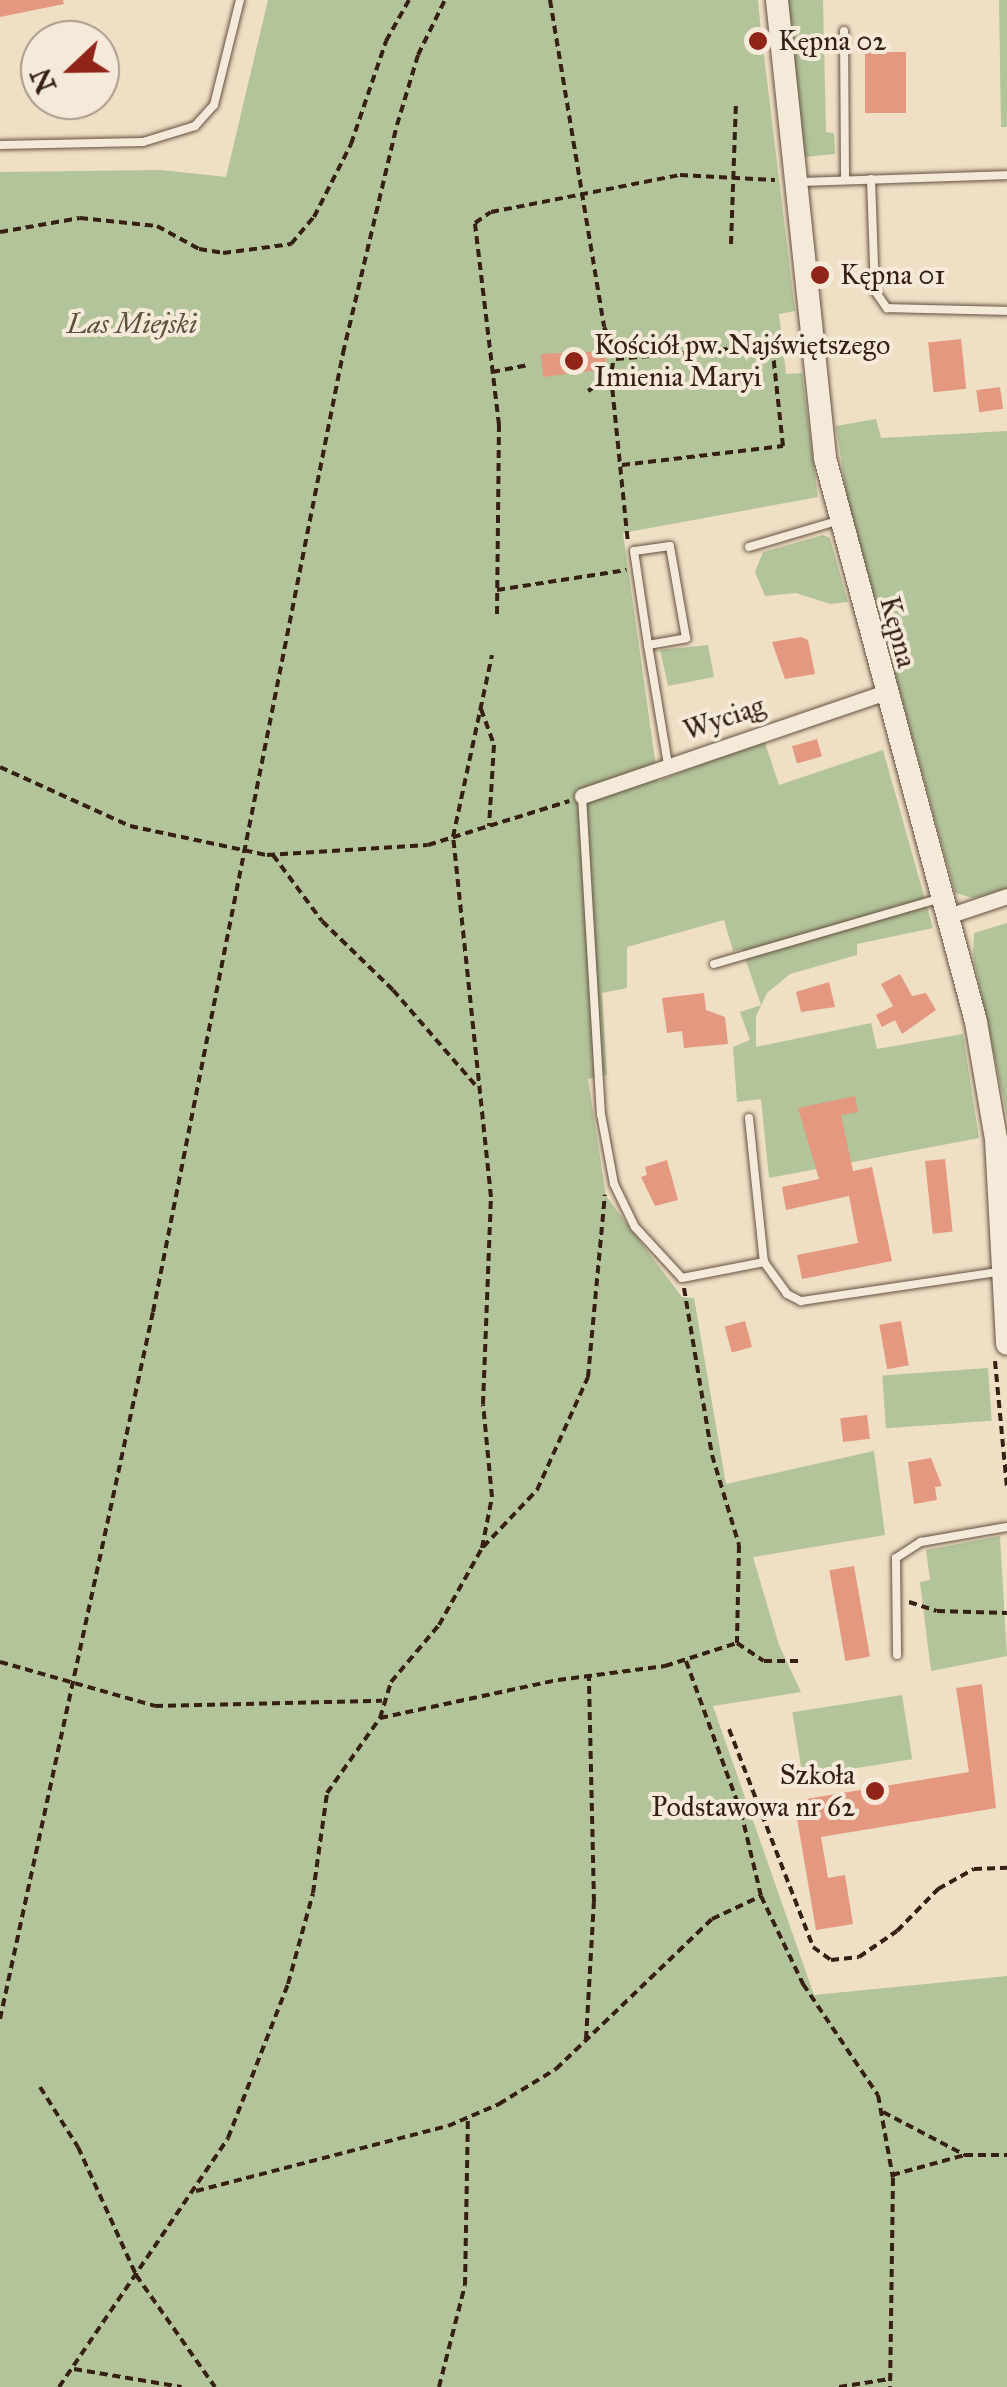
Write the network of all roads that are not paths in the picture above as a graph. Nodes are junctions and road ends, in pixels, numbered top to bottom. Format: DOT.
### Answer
graph roads {
  1 [pos="240,0"];
  2 [pos="777,0"];
  3 [pos="844,31"];
  4 [pos="0,144"];
  5 [pos="1007,175"];
  6 [pos="871,179"];
  7 [pos="845,180"];
  8 [pos="787,181"];
  9 [pos="1007,311"];
  10 [pos="838,520"];
  11 [pos="749,547"];
  12 [pos="648,644"];
  13 [pos="883,693"];
  14 [pos="668,765"];
  15 [pos="582,796"];
  16 [pos="1007,896"];
  17 [pos="945,907"];
  18 [pos="714,964"];
  19 [pos="748,1118"];
  20 [pos="764,1262"];
  21 [pos="1002,1272"];
  22 [pos="1001,1346"];
  23 [pos="1007,1527"];
  24 [pos="897,1655"];
  1 -- 4 [label="lane"];
  2 -- 8 [label="street, Kępna"];
  3 -- 7 [label="lane"];
  5 -- 6 [label="lane"];
  6 -- 7 [label="lane"];
  6 -- 9 [label="lane"];
  7 -- 8 [label="lane"];
  8 -- 10 [label="street, Kępna"];
  10 -- 11 [label="lane"];
  10 -- 13 [label="street, Kępna"];
  12 -- 12 [label="lane"];
  12 -- 14 [label="lane"];
  13 -- 14 [label="street, Wyciąg"];
  13 -- 17 [label="street, Kępna"];
  14 -- 15 [label="street, Wyciąg"];
  15 -- 20 [label="lane"];
  16 -- 17 [label="street"];
  17 -- 18 [label="lane"];
  17 -- 21 [label="street, Kępna"];
  19 -- 20 [label="lane"];
  20 -- 21 [label="lane"];
  21 -- 22 [label="street, Kępna"];
  23 -- 24 [label="lane"];
}
